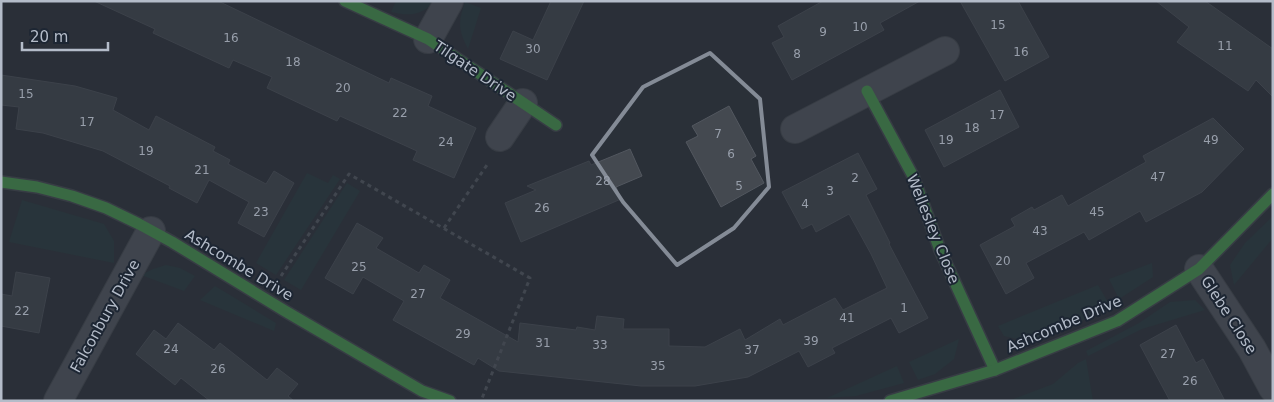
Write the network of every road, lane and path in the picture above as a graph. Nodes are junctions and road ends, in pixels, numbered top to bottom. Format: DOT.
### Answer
graph roads {
  1 [pos="344,1"];
  2 [pos="449,1"];
  3 [pos="428,39"];
  4 [pos="945,51"];
  5 [pos="867,91"];
  6 [pos="523,104"];
  7 [pos="556,125"];
  8 [pos="795,129"];
  9 [pos="500,137"];
  10 [pos="1,182"];
  11 [pos="1273,194"];
  12 [pos="444,228"];
  13 [pos="151,231"];
  14 [pos="1199,269"];
  15 [pos="266,299"];
  16 [pos="995,370"];
  17 [pos="1273,388"];
  18 [pos="58,401"];
  19 [pos="450,401"];
  20 [pos="481,401"];
  21 [pos="890,401"];
  1 -- 3 [label="street, Tilgate Drive"];
  2 -- 3 [label="street, Tilgate Drive"];
  3 -- 6 [label="street, Tilgate Drive"];
  4 -- 5 [label="street"];
  5 -- 8 [label="street"];
  5 -- 16 [label="street, Wellesley Close"];
  6 -- 7 [label="street, Tilgate Drive"];
  6 -- 9 [label="street, Tilgate Drive"];
  9 -- 12 [label="path"];
  10 -- 13 [label="street, Ashcombe Drive"];
  11 -- 14 [label="street, Ashcombe Drive"];
  12 -- 15 [label="path"];
  12 -- 20 [label="path"];
  13 -- 15 [label="street, Ashcombe Drive"];
  13 -- 18 [label="street, Falconbury Drive"];
  14 -- 16 [label="street, Ashcombe Drive"];
  14 -- 17 [label="street, Glebe Close"];
  15 -- 19 [label="street, Ashcombe Drive"];
  16 -- 21 [label="street, Ashcombe Drive"];
}
